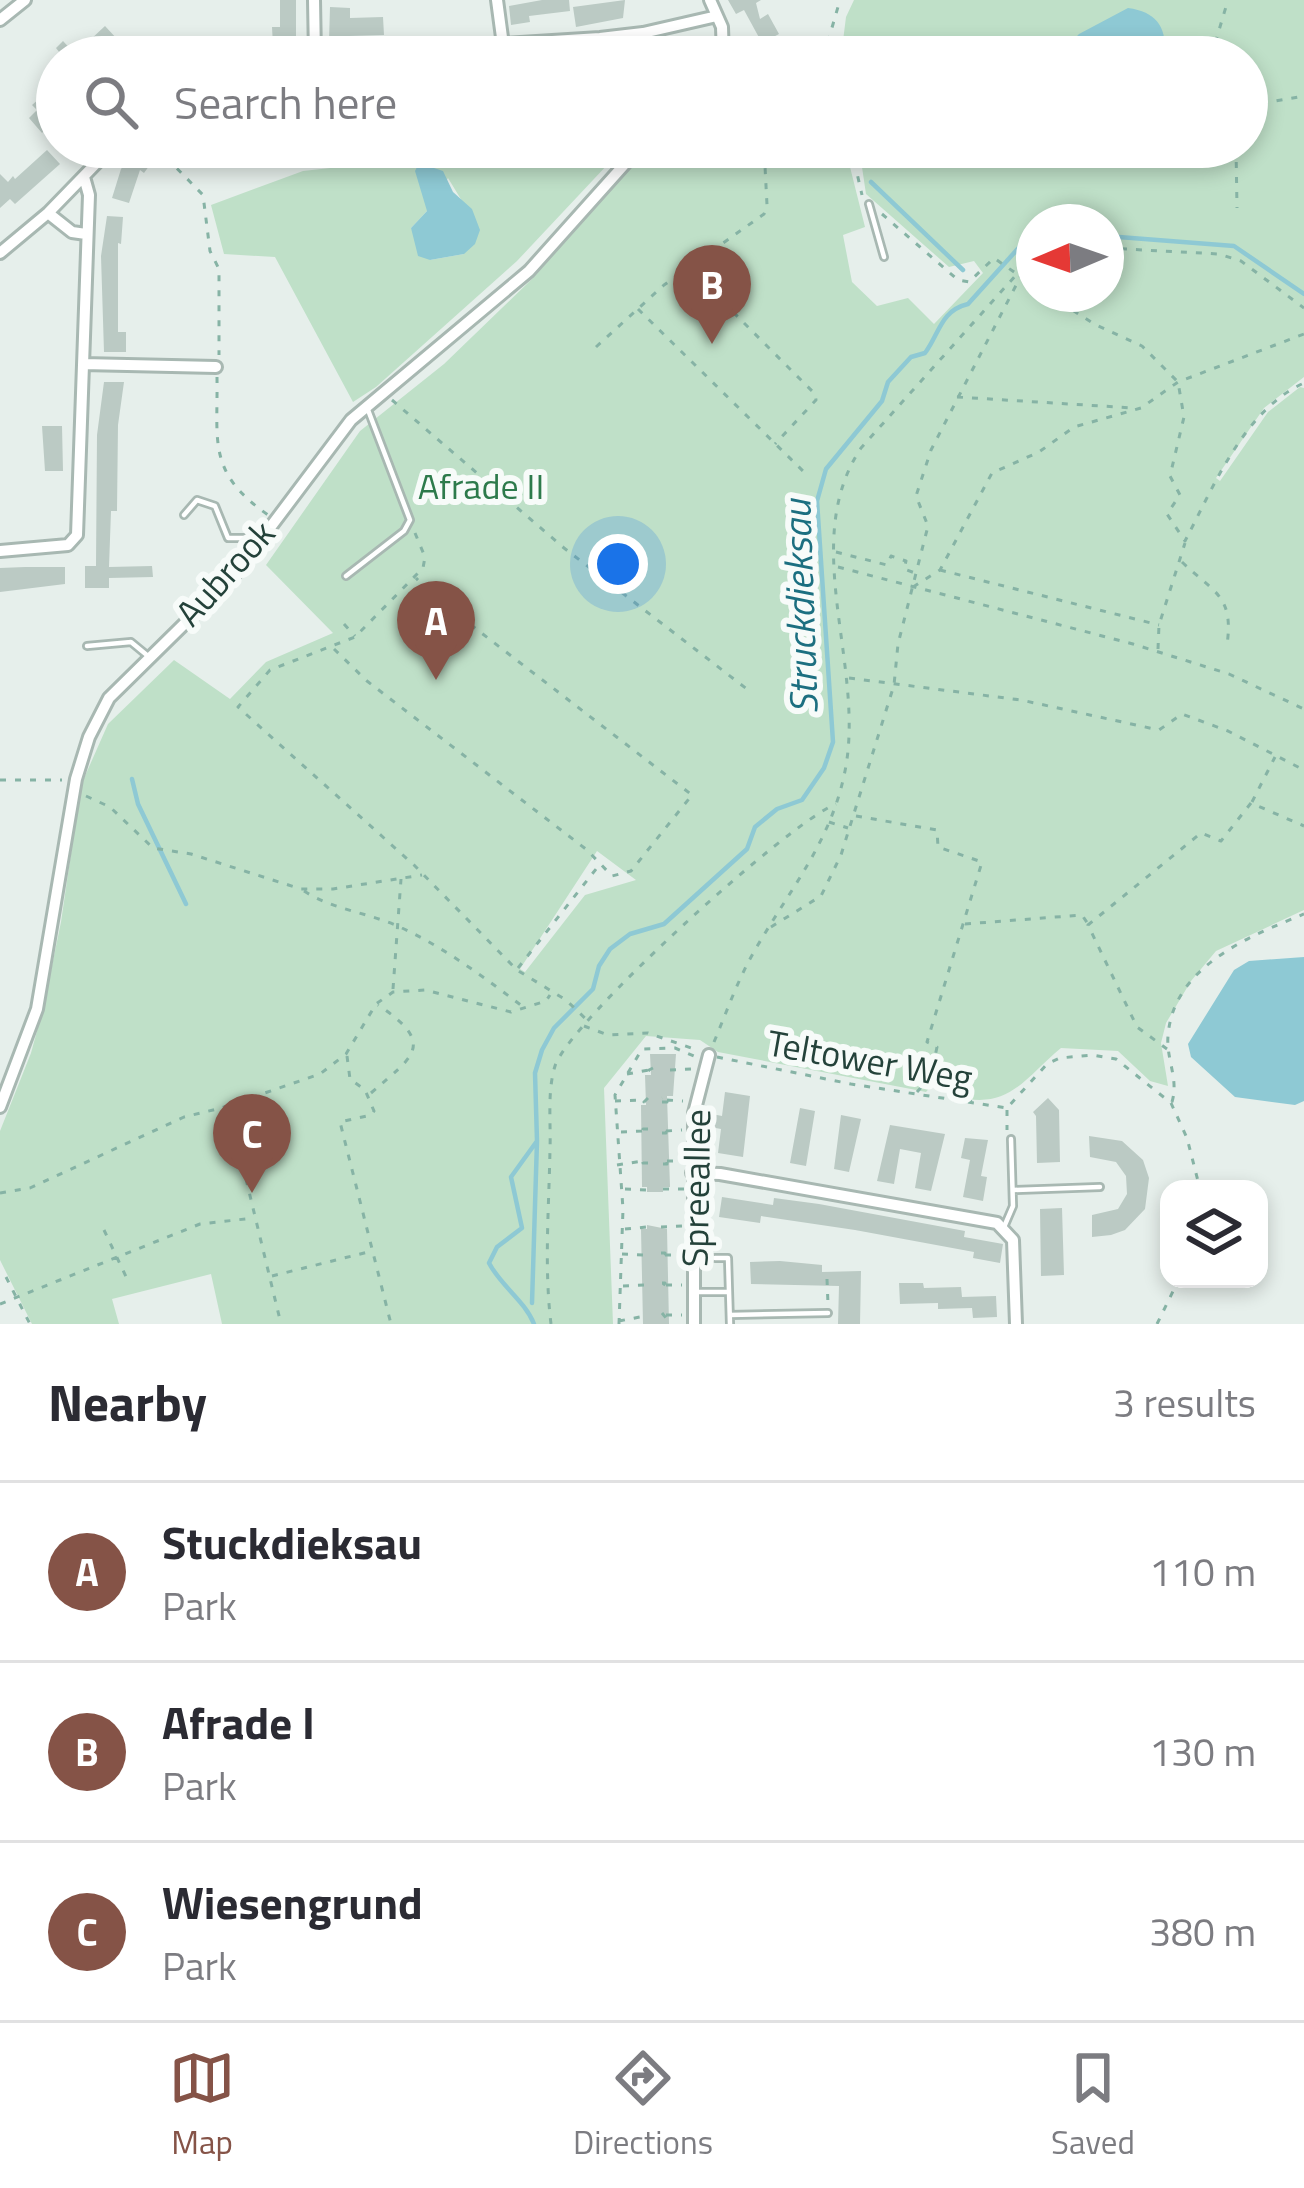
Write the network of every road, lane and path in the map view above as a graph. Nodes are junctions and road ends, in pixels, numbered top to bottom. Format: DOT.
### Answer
graph roads {
  1 [pos="25,0"];
  2 [pos="314,0"];
  3 [pos="497,0"];
  4 [pos="710,0"];
  5 [pos="840,0"];
  6 [pos="1228,0"];
  7 [pos="717,16"];
  8 [pos="0,20"];
  9 [pos="315,36"];
  10 [pos="502,36"];
  11 [pos="608,36"];
  12 [pos="723,36"];
  13 [pos="830,36"];
  14 [pos="1217,36"];
  15 [pos="1304,96"];
  16 [pos="1268,102"];
  17 [pos="92,168"];
  18 [pos="177,168"];
  19 [pos="621,168"];
  20 [pos="764,168"];
  21 [pos="856,168"];
  22 [pos="1236,168"];
  23 [pos="84,177"];
  24 [pos="869,204"];
  25 [pos="1237,208"];
  26 [pos="48,213"];
  27 [pos="86,234"];
  28 [pos="1124,249"];
  29 [pos="0,253"];
  30 [pos="884,257"];
  31 [pos="689,269"];
  32 [pos="1015,273"];
  33 [pos="1016,289"];
  34 [pos="637,308"];
  35 [pos="1304,308"];
  36 [pos="1076,312"];
  37 [pos="1304,334"];
  38 [pos="596,347"];
  39 [pos="82,364"];
  40 [pos="216,367"];
  41 [pos="1178,382"];
  42 [pos="1304,383"];
  43 [pos="217,386"];
  44 [pos="382,391"];
  45 [pos="956,397"];
  46 [pos="366,405"];
  47 [pos="1141,408"];
  48 [pos="775,444"];
  49 [pos="803,471"];
  50 [pos="257,507"];
  51 [pos="184,515"];
  52 [pos="410,520"];
  53 [pos="1185,541"];
  54 [pos="256,545"];
  55 [pos="0,550"];
  56 [pos="835,551"];
  57 [pos="1180,561"];
  58 [pos="836,566"];
  59 [pos="940,570"];
  60 [pos="917,574"];
  61 [pos="346,576"];
  62 [pos="416,578"];
  63 [pos="911,589"];
  64 [pos="344,624"];
  65 [pos="1159,625"];
  66 [pos="356,637"];
  67 [pos="1227,645"];
  68 [pos="87,646"];
  69 [pos="334,649"];
  70 [pos="1157,652"];
  71 [pos="148,656"];
  72 [pos="845,677"];
  73 [pos="894,685"];
  74 [pos="752,693"];
  75 [pos="1304,709"];
  76 [pos="1276,755"];
  77 [pos="1304,770"];
  78 [pos="64,779"];
  79 [pos="0,780"];
  80 [pos="73,793"];
  81 [pos="836,803"];
  82 [pos="1251,803"];
  83 [pos="854,815"];
  84 [pos="829,822"];
  85 [pos="1304,826"];
  86 [pos="850,829"];
  87 [pos="600,864"];
  88 [pos="424,874"];
  89 [pos="400,878"];
  90 [pos="301,889"];
  91 [pos="1304,914"];
  92 [pos="963,924"];
  93 [pos="1088,925"];
  94 [pos="400,927"];
  95 [pos="769,928"];
  96 [pos="517,970"];
  97 [pos="393,992"];
  98 [pos="551,994"];
  99 [pos="376,1004"];
  100 [pos="524,1007"];
  101 [pos="587,1024"];
  102 [pos="1167,1049"];
  103 [pos="685,1053"];
  104 [pos="346,1054"];
  105 [pos="709,1054"];
  106 [pos="652,1070"];
  107 [pos="668,1070"];
  108 [pos="703,1073"];
  109 [pos="625,1074"];
  110 [pos="931,1076"];
  111 [pos="916,1094"];
  112 [pos="368,1095"];
  113 [pos="646,1100"];
  114 [pos="664,1100"];
  115 [pos="615,1101"];
  116 [pos="696,1102"];
  117 [pos="971,1102"];
  118 [pos="1172,1103"];
  119 [pos="0,1107"];
  120 [pos="1007,1108"];
  121 [pos="693,1130"];
  122 [pos="646,1131"];
  123 [pos="664,1131"];
  124 [pos="618,1132"];
  125 [pos="1012,1139"];
  126 [pos="239,1150"];
  127 [pos="647,1161"];
  128 [pos="664,1161"];
  129 [pos="617,1165"];
  130 [pos="692,1167"];
  131 [pos="1198,1180"];
  132 [pos="1100,1187"];
  133 [pos="621,1189"];
  134 [pos="692,1189"];
  135 [pos="647,1190"];
  136 [pos="663,1190"];
  137 [pos="1014,1190"];
  138 [pos="0,1193"];
  139 [pos="254,1218"];
  140 [pos="692,1226"];
  141 [pos="647,1227"];
  142 [pos="661,1227"];
  143 [pos="1004,1227"];
  144 [pos="622,1229"];
  145 [pos="104,1230"];
  146 [pos="372,1251"];
  147 [pos="619,1254"];
  148 [pos="647,1255"];
  149 [pos="663,1255"];
  150 [pos="693,1255"];
  151 [pos="117,1257"];
  152 [pos="715,1258"];
  153 [pos="270,1276"];
  154 [pos="6,1277"];
  155 [pos="827,1279"];
  156 [pos="129,1283"];
  157 [pos="647,1285"];
  158 [pos="663,1285"];
  159 [pos="620,1286"];
  160 [pos="693,1288"];
  161 [pos="1175,1288"];
  162 [pos="728,1292"];
  163 [pos="17,1297"];
  164 [pos="0,1304"];
  165 [pos="828,1313"];
  166 [pos="663,1315"];
  167 [pos="730,1315"];
  168 [pos="648,1316"];
  169 [pos="694,1319"];
  170 [pos="619,1323"];
  171 [pos="30,1324"];
  172 [pos="281,1324"];
  173 [pos="391,1324"];
  174 [pos="551,1324"];
  175 [pos="730,1324"];
  176 [pos="1016,1324"];
  177 [pos="1157,1324"];
  1 -- 8 [label="street"];
  2 -- 9 [label="street"];
  3 -- 10 [label="street"];
  4 -- 7 [label="street"];
  5 -- 13 [label="path"];
  6 -- 14 [label="path"];
  7 -- 11 [label="street"];
  7 -- 12 [label="street"];
  15 -- 16 [label="path"];
  17 -- 23 [label="street"];
  18 -- 40 [label="path"];
  19 -- 44 [label="street, Aubrook"];
  20 -- 31 [label="path"];
  21 -- 24 [label="path"];
  22 -- 25 [label="path"];
  23 -- 26 [label="street"];
  23 -- 27 [label="street"];
  24 -- 30 [label="lane"];
  24 -- 32 [label="path"];
  26 -- 27 [label="street"];
  26 -- 29 [label="street"];
  27 -- 39 [label="street"];
  28 -- 35 [label="path"];
  31 -- 34 [label="path"];
  31 -- 48 [label="path"];
  32 -- 56 [label="path"];
  33 -- 45 [label="path"];
  34 -- 38 [label="path"];
  34 -- 48 [label="path"];
  36 -- 41 [label="path"];
  37 -- 41 [label="path"];
  39 -- 40 [label="street"];
  39 -- 55 [label="street"];
  41 -- 47 [label="path"];
  41 -- 53 [label="path"];
  42 -- 53 [label="path"];
  43 -- 50 [label="path"];
  44 -- 46 [label="street, Aubrook"];
  44 -- 74 [label="path"];
  45 -- 47 [label="path"];
  45 -- 60 [label="path"];
  46 -- 52 [label="lane"];
  46 -- 54 [label="street, Aubrook"];
  47 -- 59 [label="path"];
  48 -- 49 [label="path"];
  51 -- 54 [label="lane"];
  52 -- 61 [label="lane"];
  52 -- 62 [label="path"];
  53 -- 57 [label="path"];
  54 -- 71 [label="street, Aubrook"];
  56 -- 58 [label="path"];
  56 -- 60 [label="path"];
  57 -- 65 [label="path"];
  57 -- 67 [label="path"];
  58 -- 63 [label="path"];
  58 -- 72 [label="path"];
  59 -- 63 [label="path"];
  59 -- 65 [label="path"];
  60 -- 63 [label="path"];
  62 -- 66 [label="path"];
  62 -- 87 [label="path"];
  63 -- 70 [label="path"];
  63 -- 73 [label="path"];
  64 -- 66 [label="path"];
  65 -- 70 [label="path"];
  66 -- 69 [label="path"];
  68 -- 71 [label="lane"];
  69 -- 87 [label="path"];
  69 -- 88 [label="path"];
  70 -- 75 [label="path"];
  71 -- 80 [label="street, Aubrook"];
  72 -- 73 [label="path"];
  72 -- 81 [label="path"];
  73 -- 76 [label="path"];
  73 -- 83 [label="path"];
  76 -- 77 [label="path"];
  76 -- 82 [label="path"];
  78 -- 79 [label="path"];
  80 -- 90 [label="path"];
  80 -- 119 [label="street, Aubrook"];
  81 -- 84 [label="path"];
  81 -- 101 [label="path"];
  82 -- 85 [label="path"];
  82 -- 93 [label="path"];
  83 -- 86 [label="path"];
  83 -- 92 [label="path"];
  84 -- 86 [label="path"];
  84 -- 95 [label="path"];
  86 -- 95 [label="path"];
  87 -- 96 [label="path"];
  88 -- 89 [label="path"];
  88 -- 96 [label="path"];
  89 -- 90 [label="path"];
  89 -- 94 [label="path"];
  90 -- 94 [label="path"];
  91 -- 102 [label="path"];
  92 -- 93 [label="path"];
  92 -- 110 [label="path"];
  93 -- 102 [label="path"];
  94 -- 97 [label="path"];
  94 -- 100 [label="path"];
  95 -- 105 [label="path"];
  96 -- 98 [label="path"];
  97 -- 99 [label="path"];
  97 -- 100 [label="path"];
  98 -- 100 [label="path"];
  98 -- 101 [label="path"];
  99 -- 104 [label="path"];
  99 -- 112 [label="path"];
  101 -- 105 [label="path, Teltower Weg"];
  101 -- 174 [label="path"];
  102 -- 118 [label="path"];
  103 -- 109 [label="path"];
  104 -- 112 [label="path"];
  104 -- 138 [label="path"];
  105 -- 108 [label="street, Spreeallee"];
  105 -- 111 [label="path, Teltower Weg"];
  106 -- 109 [label="path"];
  107 -- 108 [label="path"];
  108 -- 116 [label="street, Spreeallee"];
  109 -- 115 [label="path"];
  110 -- 111 [label="path"];
  110 -- 117 [label="path"];
  111 -- 117 [label="path, Teltower Weg"];
  112 -- 146 [label="path"];
  113 -- 115 [label="path"];
  114 -- 116 [label="path"];
  115 -- 124 [label="path"];
  116 -- 121 [label="street, Spreeallee"];
  117 -- 120 [label="path, Teltower Weg"];
  118 -- 120 [label="path, Teltower Weg"];
  118 -- 131 [label="path"];
  120 -- 125 [label="path"];
  121 -- 123 [label="path"];
  121 -- 130 [label="street, Spreeallee"];
  122 -- 124 [label="path"];
  124 -- 129 [label="path"];
  125 -- 137 [label="lane"];
  126 -- 139 [label="path"];
  127 -- 129 [label="path"];
  128 -- 130 [label="path"];
  129 -- 133 [label="path"];
  130 -- 134 [label="street, Spreeallee"];
  130 -- 143 [label="street"];
  132 -- 137 [label="lane"];
  133 -- 135 [label="path"];
  133 -- 144 [label="path"];
  134 -- 136 [label="path"];
  134 -- 140 [label="street, Spreeallee"];
  137 -- 143 [label="lane"];
  139 -- 151 [label="path"];
  139 -- 153 [label="path"];
  140 -- 142 [label="path"];
  140 -- 150 [label="street, Spreeallee"];
  141 -- 144 [label="path"];
  143 -- 176 [label="street"];
  144 -- 147 [label="path"];
  145 -- 151 [label="path"];
  146 -- 153 [label="path"];
  146 -- 173 [label="path"];
  147 -- 148 [label="path"];
  147 -- 159 [label="path"];
  149 -- 150 [label="path"];
  150 -- 160 [label="street, Spreeallee"];
  151 -- 156 [label="path"];
  151 -- 163 [label="path"];
  152 -- 162 [label="lane"];
  153 -- 172 [label="path"];
  154 -- 163 [label="path"];
  155 -- 165 [label="path"];
  157 -- 159 [label="path"];
  158 -- 160 [label="path"];
  159 -- 170 [label="path"];
  160 -- 162 [label="lane"];
  160 -- 169 [label="street, Spreeallee"];
  161 -- 177 [label="path"];
  162 -- 167 [label="lane"];
  163 -- 164 [label="path"];
  163 -- 171 [label="path"];
  165 -- 167 [label="lane"];
  166 -- 169 [label="path"];
  167 -- 175 [label="lane"];
  168 -- 170 [label="path"];
}
